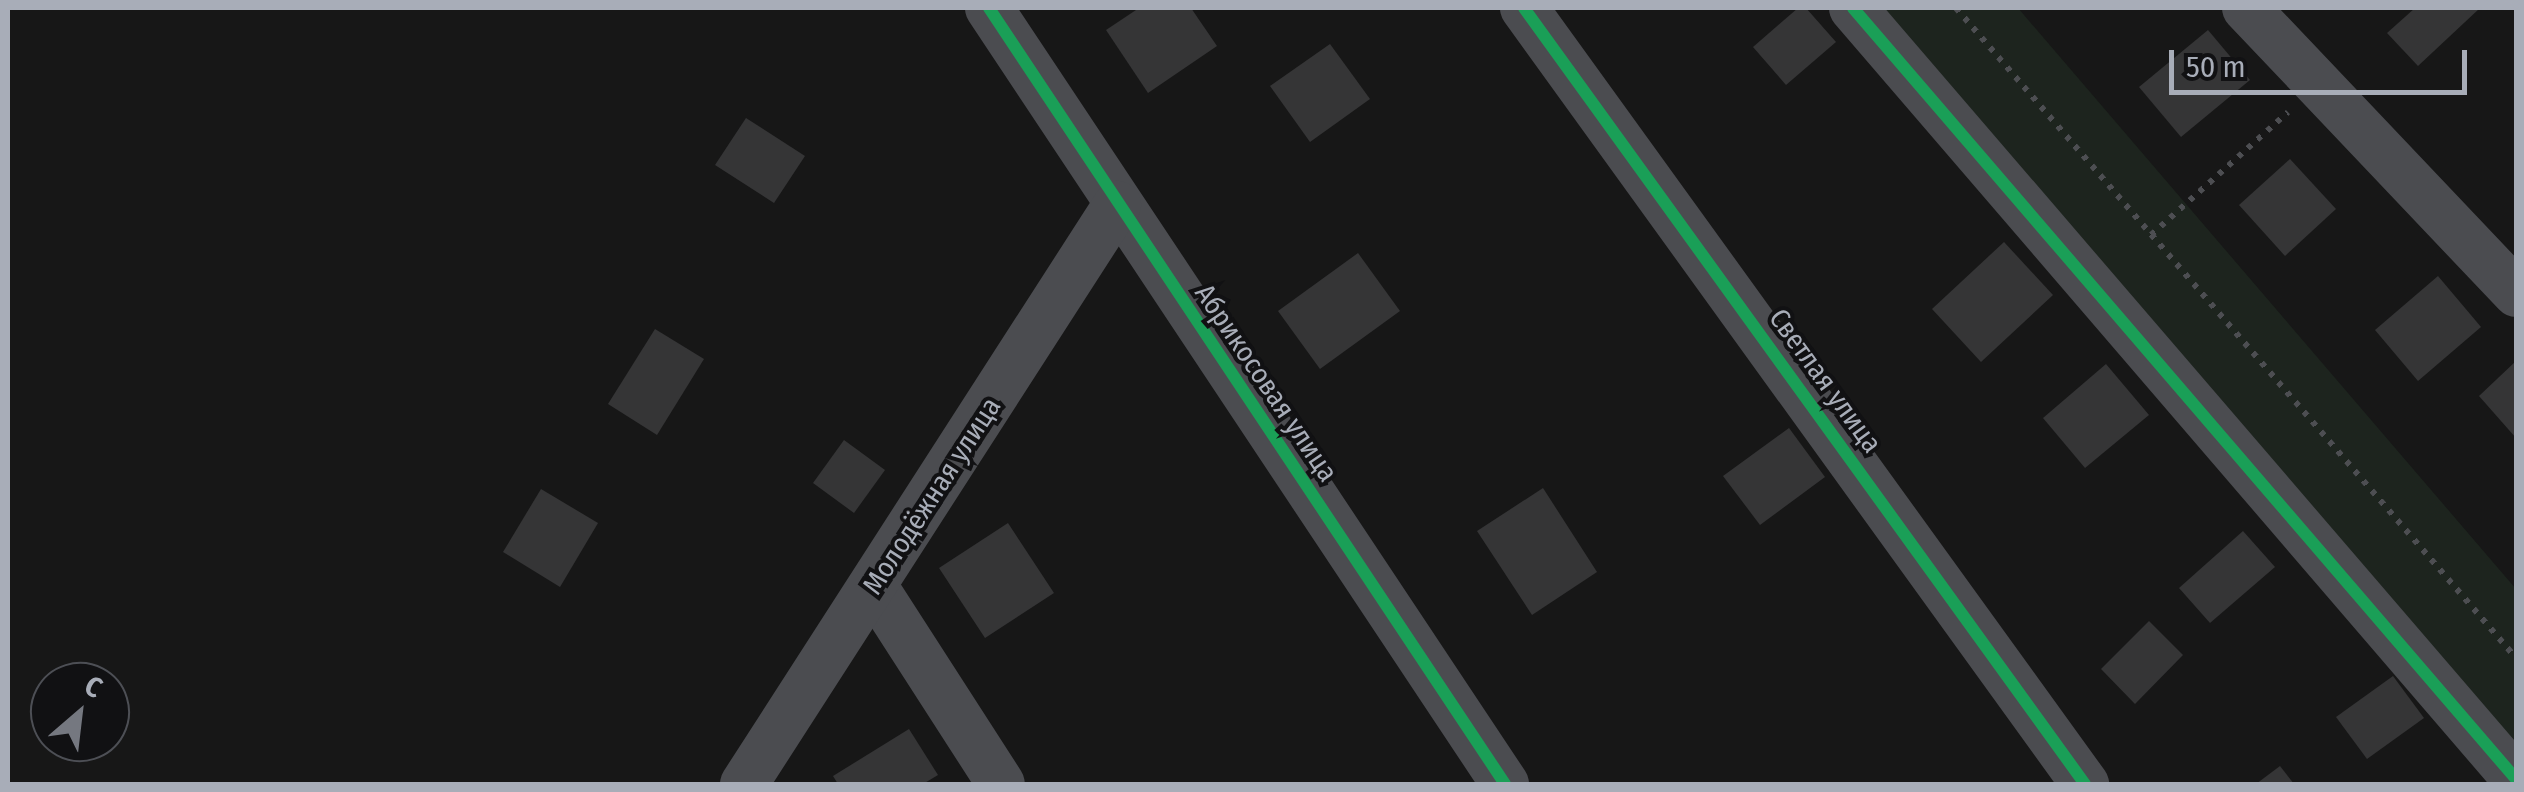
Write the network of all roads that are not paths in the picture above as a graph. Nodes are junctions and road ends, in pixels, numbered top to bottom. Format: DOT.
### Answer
graph roads {
  1 [pos="989,8"];
  2 [pos="1524,8"];
  3 [pos="1853,8"];
  4 [pos="2246,8"];
  5 [pos="1117,205"];
  6 [pos="2516,294"];
  7 [pos="874,587"];
  8 [pos="2516,779"];
  9 [pos="744,784"];
  10 [pos="1001,784"];
  11 [pos="1505,784"];
  12 [pos="2085,784"];
  1 -- 5 [label="street, Абрикосовая улица"];
  2 -- 12 [label="street, Светлая улица"];
  3 -- 8 [label="street"];
  4 -- 6 [label="street"];
  5 -- 7 [label="street, Молодёжная улица"];
  5 -- 11 [label="street, Абрикосовая улица"];
  7 -- 9 [label="street, Молодёжная улица"];
  7 -- 10 [label="street"];
}
